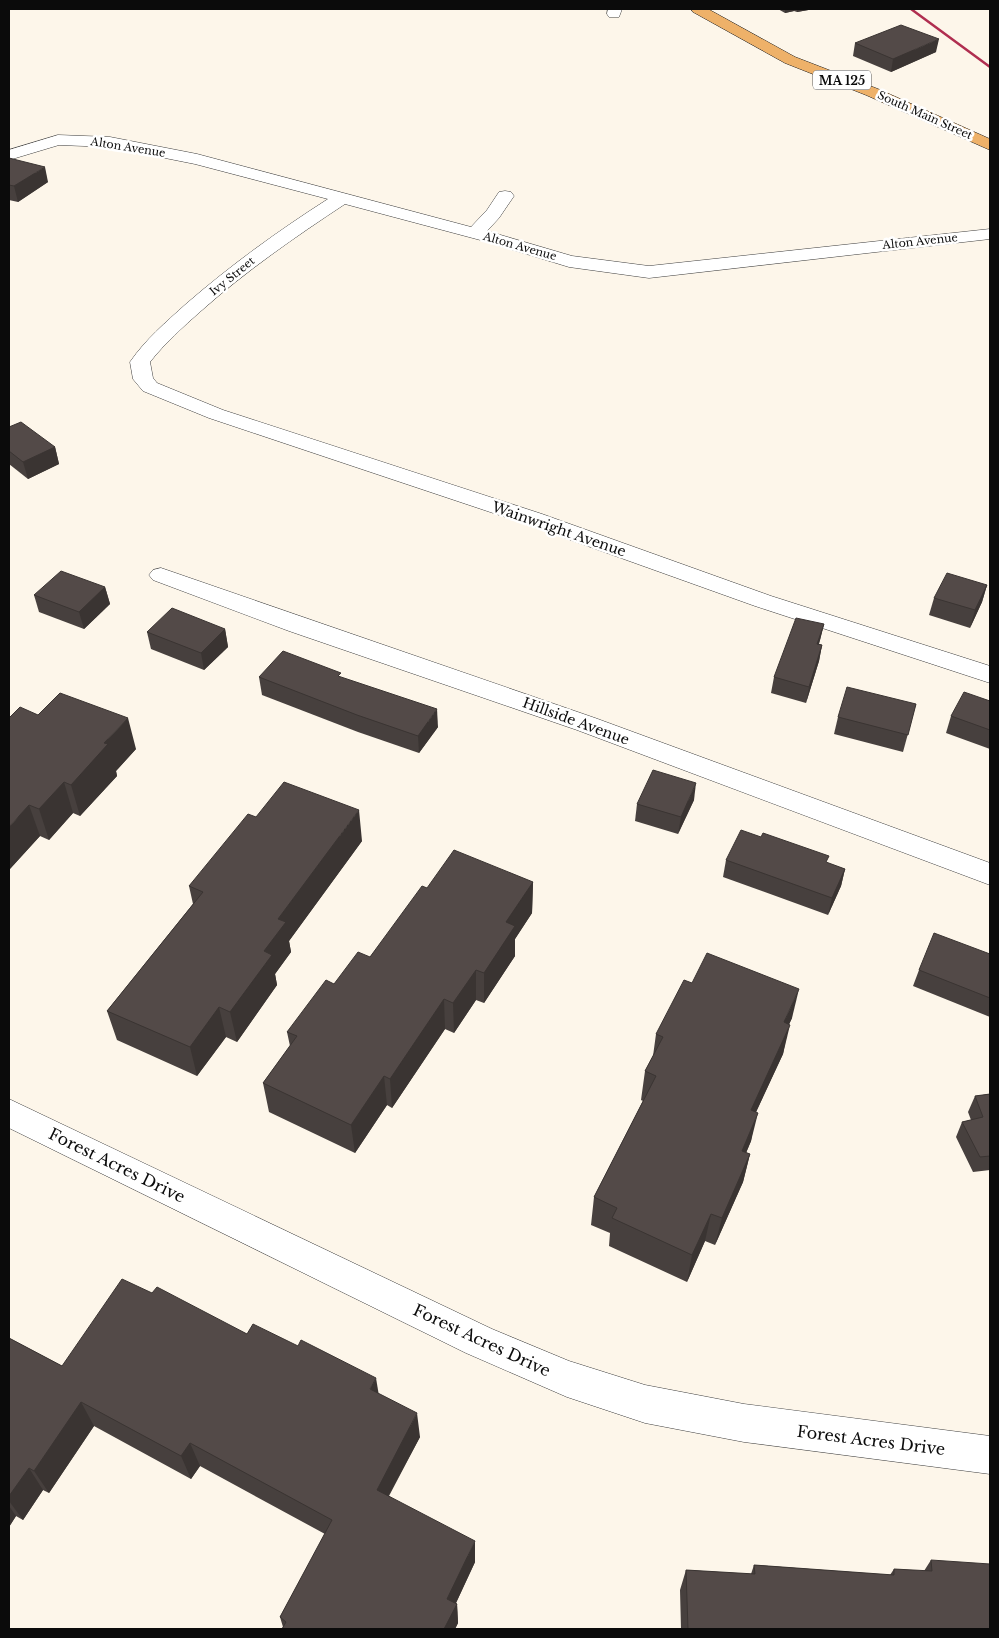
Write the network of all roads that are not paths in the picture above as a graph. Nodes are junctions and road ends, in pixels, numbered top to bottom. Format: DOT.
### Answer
graph roads {
  1 [pos="698,9"];
  2 [pos="990,144"];
  3 [pos="204,145"];
  4 [pos="176,155"];
  5 [pos="9,156"];
  6 [pos="505,196"];
  7 [pos="340,199"];
  8 [pos="475,233"];
  9 [pos="990,234"];
  10 [pos="140,368"];
  11 [pos="160,575"];
  12 [pos="990,675"];
  13 [pos="990,874"];
  14 [pos="9,1113"];
  15 [pos="990,1455"];
  1 -- 2 [label="main road, South Main Street / MA 125"];
  3 -- 4 [label="street"];
  4 -- 5 [label="street, Alton Avenue"];
  4 -- 7 [label="street, Alton Avenue"];
  6 -- 8 [label="street"];
  7 -- 8 [label="street, Alton Avenue"];
  7 -- 10 [label="street, Ivy Street"];
  8 -- 9 [label="street, Alton Avenue"];
  10 -- 12 [label="street, Wainwright Avenue"];
  11 -- 13 [label="street, Hillside Avenue"];
  14 -- 15 [label="street, Forest Acres Drive"];
}
